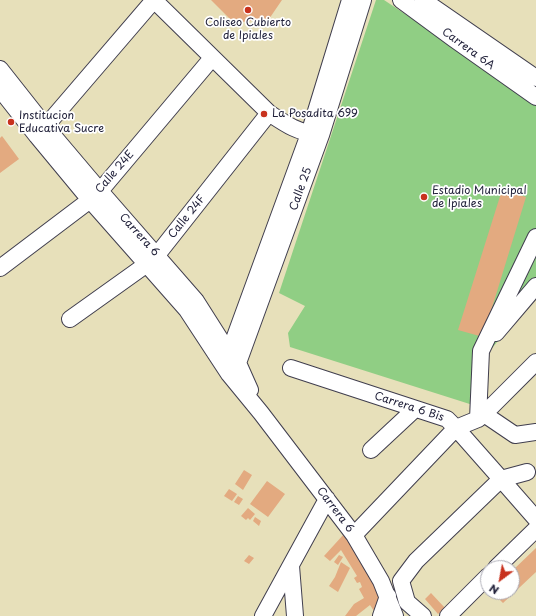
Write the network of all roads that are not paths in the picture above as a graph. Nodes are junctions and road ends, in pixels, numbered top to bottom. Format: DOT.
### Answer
graph roads {
  1 [pos="154,0"];
  2 [pos="350,0"];
  3 [pos="363,0"];
  4 [pos="401,0"];
  5 [pos="423,0"];
  6 [pos="212,58"];
  7 [pos="0,69"];
  8 [pos="536,78"];
  9 [pos="0,89"];
  10 [pos="534,93"];
  11 [pos="270,114"];
  12 [pos="41,131"];
  13 [pos="315,134"];
  14 [pos="95,196"];
  15 [pos="536,237"];
  16 [pos="152,260"];
  17 [pos="0,268"];
  18 [pos="536,286"];
  19 [pos="70,319"];
  20 [pos="481,351"];
  21 [pos="536,362"];
  22 [pos="229,363"];
  23 [pos="291,368"];
  24 [pos="414,409"];
  25 [pos="481,416"];
  26 [pos="456,428"];
  27 [pos="536,432"];
  28 [pos="371,450"];
  29 [pos="527,472"];
  30 [pos="501,479"];
  31 [pos="327,499"];
  32 [pos="536,519"];
  33 [pos="536,529"];
  34 [pos="354,535"];
  35 [pos="504,560"];
  36 [pos="291,566"];
  37 [pos="480,584"];
  38 [pos="388,596"];
  39 [pos="263,616"];
  40 [pos="295,616"];
  41 [pos="381,616"];
  42 [pos="395,616"];
  43 [pos="423,616"];
  44 [pos="448,616"];
  1 -- 6 [label="street"];
  1 -- 12 [label="street"];
  2 -- 13 [label="street, Calle 25"];
  3 -- 13 [label="street, Calle 25"];
  4 -- 10 [label="street, Carrera 6A"];
  5 -- 8 [label="street, Carrera 6A"];
  6 -- 11 [label="street"];
  6 -- 14 [label="street, Calle 24E"];
  7 -- 12 [label="street, Carrera 6"];
  9 -- 12 [label="street, Carrera 6"];
  11 -- 13 [label="street"];
  11 -- 16 [label="street, Calle 24F"];
  12 -- 14 [label="street, Carrera 6"];
  13 -- 22 [label="street, Calle 25"];
  14 -- 16 [label="street, Carrera 6"];
  14 -- 17 [label="street, Calle 24E"];
  15 -- 20 [label="street"];
  16 -- 19 [label="street, Calle 24F"];
  16 -- 22 [label="street, Carrera 6"];
  18 -- 20 [label="street"];
  20 -- 25 [label="street"];
  21 -- 25 [label="street"];
  22 -- 31 [label="street, Carrera 6"];
  23 -- 24 [label="street, Carrera 6 Bis"];
  24 -- 26 [label="street, Carrera 6 Bis"];
  24 -- 28 [label="street"];
  25 -- 26 [label="street"];
  25 -- 27 [label="street"];
  26 -- 30 [label="street, Carrera 6 Bis"];
  26 -- 34 [label="street"];
  29 -- 30 [label="street"];
  30 -- 32 [label="street, Carrera 6 Bis"];
  30 -- 43 [label="street"];
  31 -- 34 [label="street, Carrera 6"];
  31 -- 36 [label="street"];
  33 -- 35 [label="street"];
  34 -- 38 [label="street, Carrera 6"];
  36 -- 39 [label="street"];
  36 -- 40 [label="street"];
  37 -- 44 [label="street"];
  38 -- 41 [label="street"];
  38 -- 42 [label="street, Carrera 6"];
}
